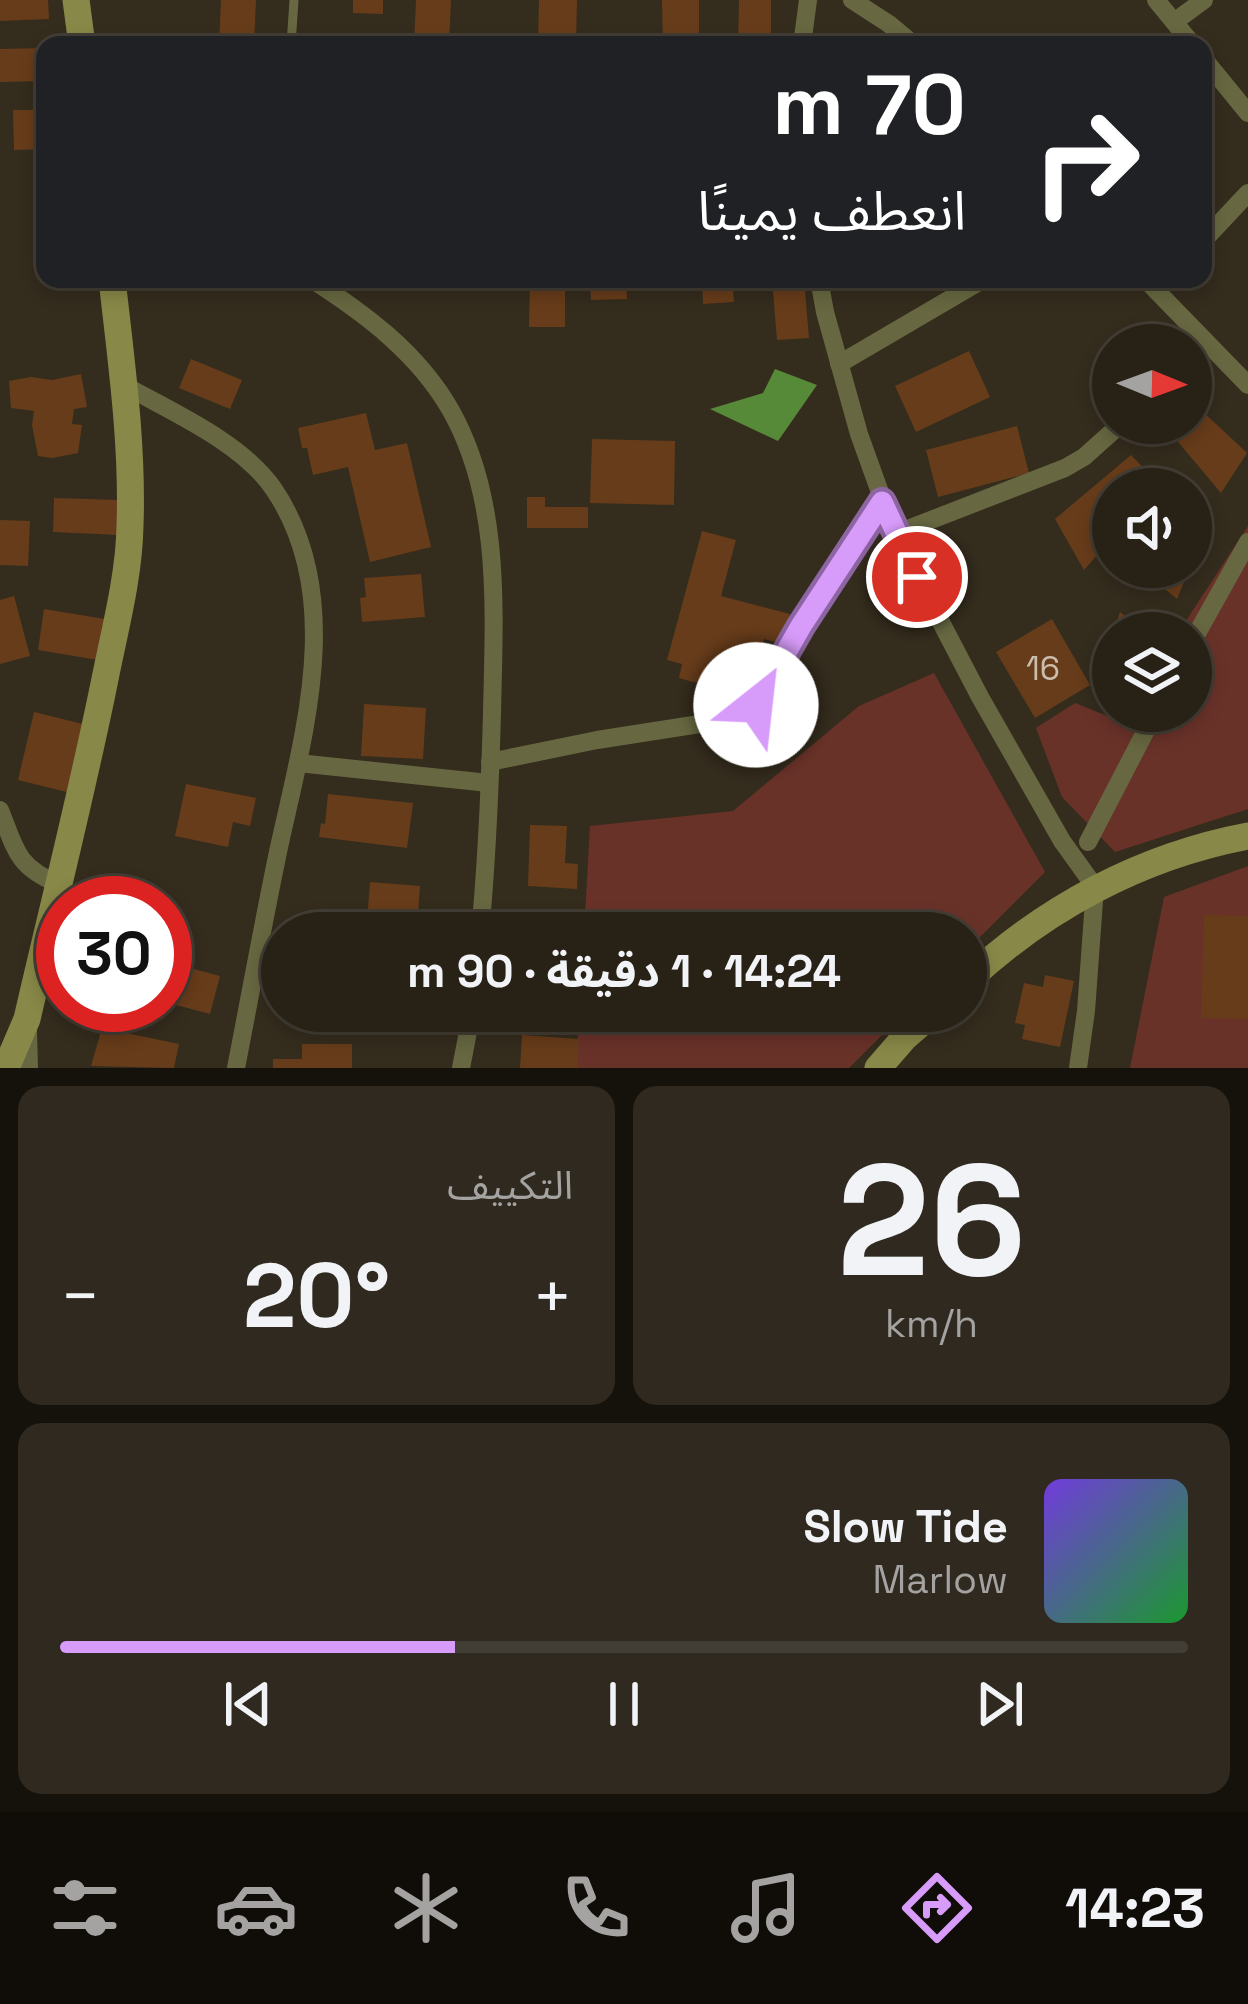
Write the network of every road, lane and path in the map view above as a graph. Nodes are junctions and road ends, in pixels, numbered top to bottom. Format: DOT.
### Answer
graph roads {
  1 [pos="76,0"];
  2 [pos="294,0"];
  3 [pos="808,0"];
  4 [pos="852,0"];
  5 [pos="1156,0"];
  6 [pos="1204,0"];
  7 [pos="1174,22"];
  8 [pos="81,36"];
  9 [pos="292,36"];
  10 [pos="803,36"];
  11 [pos="903,36"];
  12 [pos="1185,36"];
  13 [pos="1212,69"];
  14 [pos="1248,113"];
  15 [pos="1248,193"];
  16 [pos="1212,231"];
  17 [pos="113,288"];
  18 [pos="324,288"];
  19 [pos="821,288"];
  20 [pos="970,288"];
  21 [pos="1168,288"];
  22 [pos="1186,324"];
  23 [pos="1212,356"];
  24 [pos="839,364"];
  25 [pos="124,385"];
  26 [pos="1248,385"];
  27 [pos="1099,444"];
  28 [pos="882,502"];
  29 [pos="896,534"];
  30 [pos="1248,542"];
  31 [pos="1209,612"];
  32 [pos="1145,732"];
  33 [pos="298,763"];
  34 [pos="490,772"];
  35 [pos="0,811"];
  36 [pos="1248,836"];
  37 [pos="1088,842"];
  38 [pos="40,876"];
  39 [pos="60,876"];
  40 [pos="1096,887"];
  41 [pos="481,912"];
  42 [pos="987,965"];
  43 [pos="36,980"];
  44 [pos="27,1019"];
  45 [pos="468,1032"];
  46 [pos="911,1032"];
  47 [pos="6,1068"];
  48 [pos="29,1068"];
  49 [pos="236,1068"];
  50 [pos="461,1068"];
  51 [pos="878,1068"];
  52 [pos="1078,1068"];
  1 -- 8 [label="street"];
  2 -- 9 [label="lane"];
  3 -- 10 [label="street"];
  4 -- 11 [label="street"];
  5 -- 7 [label="street"];
  6 -- 7 [label="street"];
  7 -- 12 [label="street"];
  13 -- 14 [label="street"];
  15 -- 16 [label="street"];
  17 -- 25 [label="street"];
  18 -- 34 [label="street"];
  19 -- 24 [label="street"];
  20 -- 24 [label="street"];
  21 -- 22 [label="street"];
  23 -- 26 [label="street"];
  24 -- 28 [label="street"];
  25 -- 33 [label="street"];
  25 -- 39 [label="street"];
  27 -- 29 [label="street"];
  28 -- 29 [label="street"];
  28 -- 34 [label="street"];
  29 -- 40 [label="street"];
  30 -- 31 [label="street"];
  32 -- 37 [label="street"];
  33 -- 34 [label="street"];
  33 -- 49 [label="street"];
  34 -- 41 [label="street"];
  35 -- 38 [label="street"];
  36 -- 40 [label="street"];
  40 -- 42 [label="street"];
  40 -- 52 [label="street"];
  43 -- 44 [label="street"];
  44 -- 47 [label="street"];
  44 -- 48 [label="street"];
  45 -- 50 [label="street"];
  46 -- 51 [label="street"];
}
